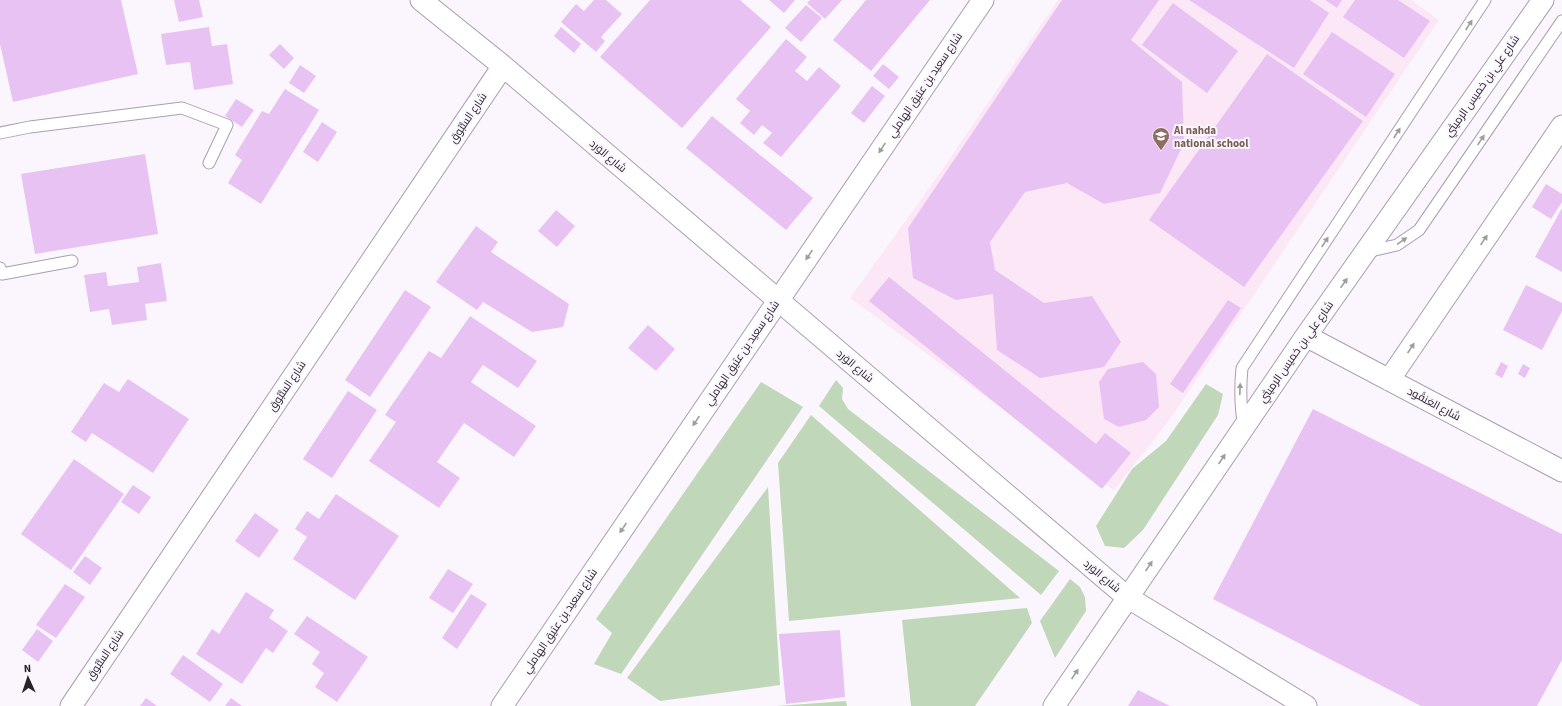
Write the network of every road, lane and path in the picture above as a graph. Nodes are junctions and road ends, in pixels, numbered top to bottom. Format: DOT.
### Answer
graph roads {
  1 [pos="421,0"];
  2 [pos="983,0"];
  3 [pos="1485,0"];
  4 [pos="1543,0"];
  5 [pos="1562,21"];
  6 [pos="503,66"];
  7 [pos="0,133"];
  8 [pos="1559,136"];
  9 [pos="209,163"];
  10 [pos="1365,252"];
  11 [pos="72,261"];
  12 [pos="0,268"];
  13 [pos="778,300"];
  14 [pos="1306,336"];
  15 [pos="1389,380"];
  16 [pos="1244,427"];
  17 [pos="1562,472"];
  18 [pos="1127,597"];
  19 [pos="71,706"];
  20 [pos="502,706"];
  21 [pos="1054,706"];
  22 [pos="1306,706"];
  1 -- 6 [label="street, شارع الوَرد"];
  2 -- 13 [label="street, شارع سعيد بن عتيق الهاملي, one-way"];
  16 -- 3 [label="lane, one-way"];
  4 -- 10 [label="street, شارع علي بن خميس الرميثي"];
  10 -- 5 [label="lane, one-way"];
  6 -- 13 [label="street, شارع الوَرد"];
  6 -- 19 [label="street, شارع السُّبُوق"];
  7 -- 9 [label="lane"];
  15 -- 8 [label="street, one-way"];
  14 -- 10 [label="street, شارع علي بن خميس الرميثي, one-way"];
  11 -- 12 [label="lane"];
  13 -- 18 [label="street, شارع الوَرد"];
  13 -- 20 [label="street, شارع سعيد بن عتيق الهاملي, one-way"];
  14 -- 15 [label="street, شارع العَنقُود"];
  14 -- 16 [label="street, شارع علي بن خميس الرميثي"];
  15 -- 17 [label="street, شارع العَنقُود"];
  18 -- 16 [label="street, شارع علي بن خميس الرميثي, one-way"];
  21 -- 18 [label="street, شارع علي بن خميس الرميثي, one-way"];
  18 -- 22 [label="street, شارع الوَرد"];
}
